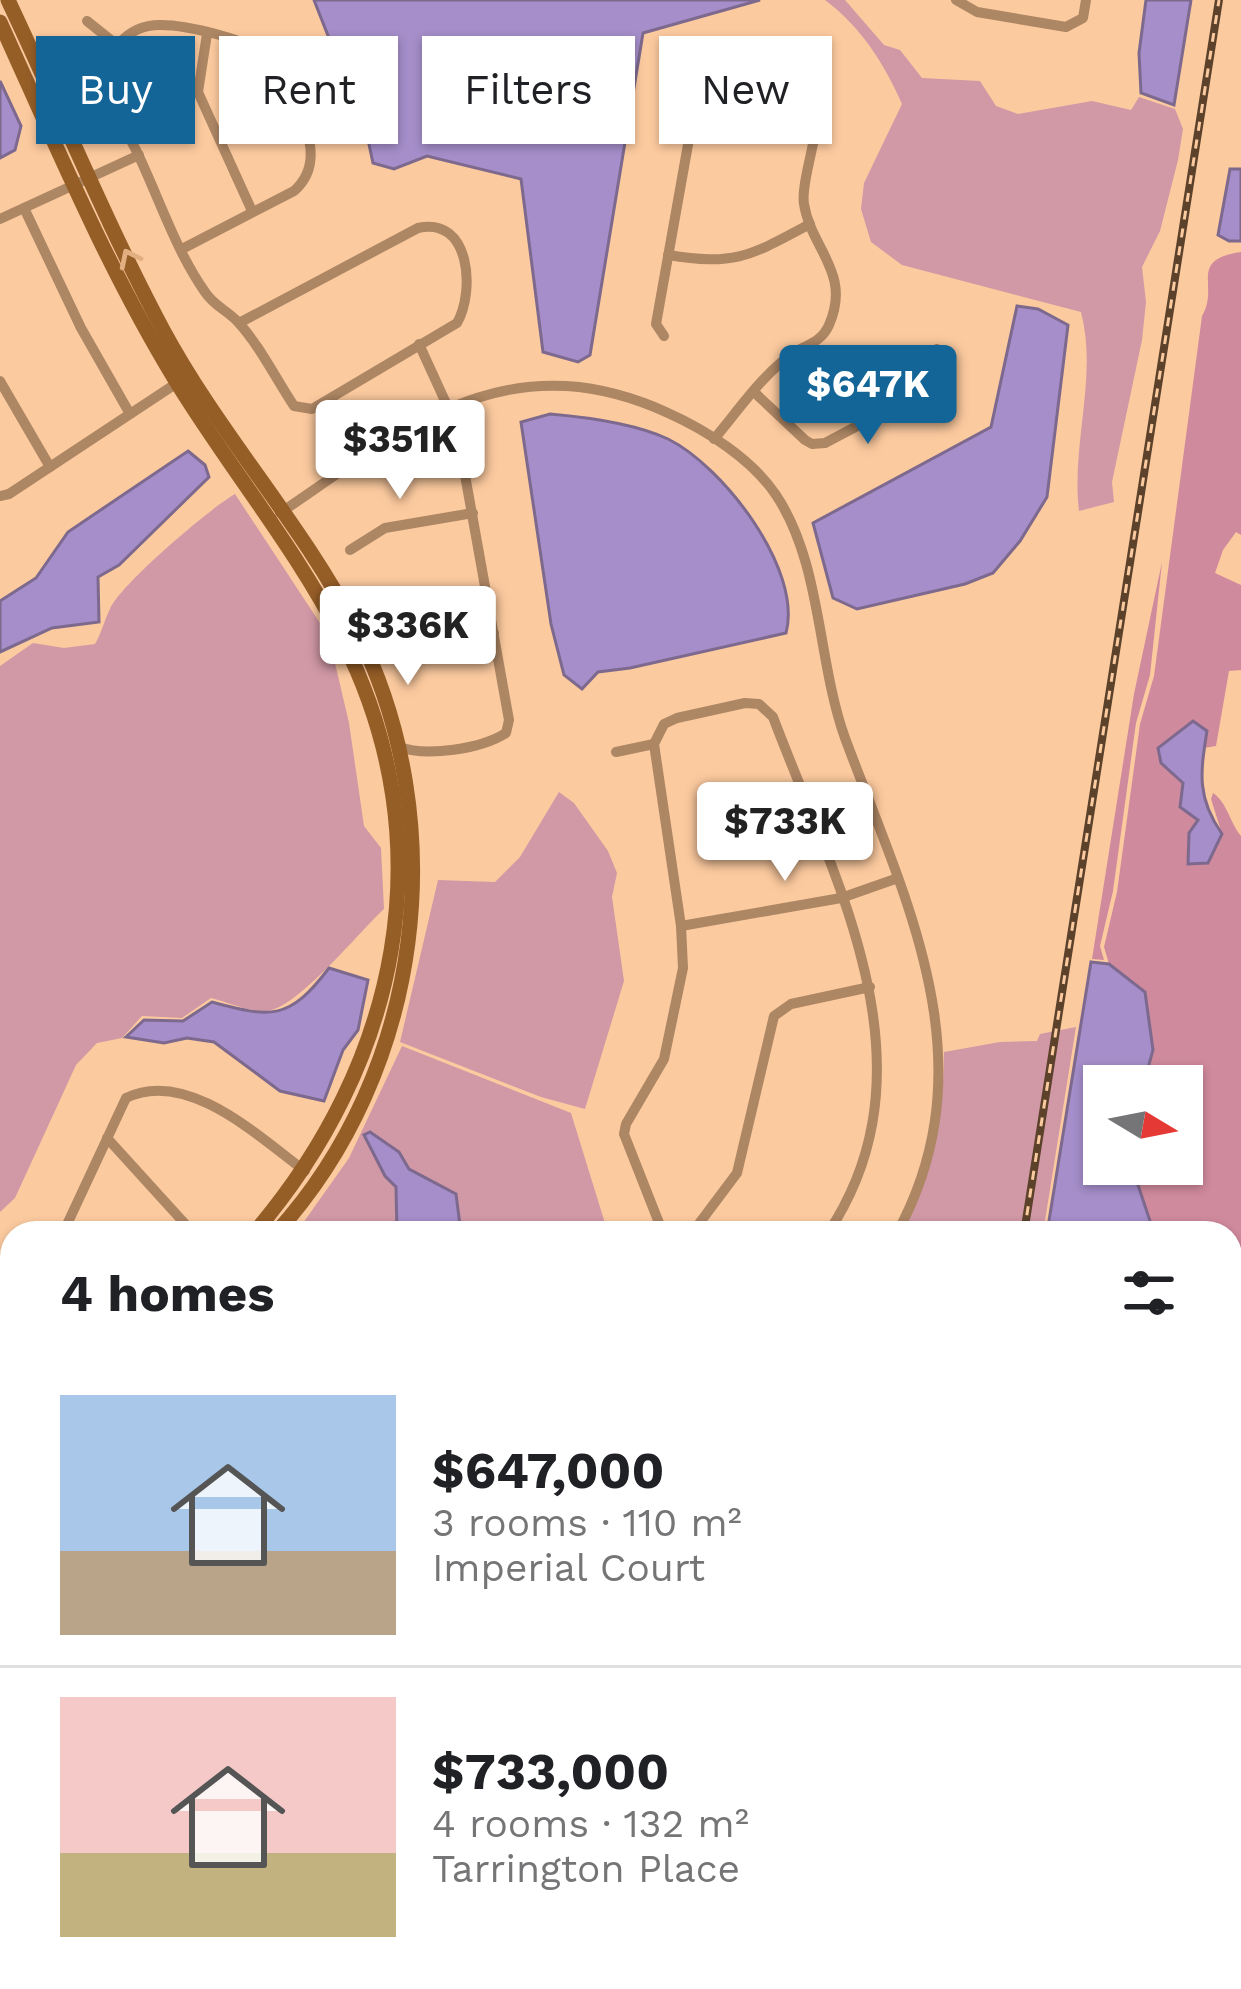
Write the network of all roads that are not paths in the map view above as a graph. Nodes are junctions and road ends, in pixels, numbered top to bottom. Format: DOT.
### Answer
graph roads {
  1 [pos="8,0"];
  2 [pos="956,0"];
  3 [pos="1086,0"];
  4 [pos="87,21"];
  5 [pos="0,22"];
  6 [pos="207,34"];
  7 [pos="106,36"];
  8 [pos="127,36"];
  9 [pos="134,144"];
  10 [pos="139,155"];
  11 [pos="82,180"];
  12 [pos="24,208"];
  13 [pos="252,211"];
  14 [pos="0,219"];
  15 [pos="810,224"];
  16 [pos="182,249"];
  17 [pos="668,254"];
  18 [pos="239,323"];
  19 [pos="664,336"];
  20 [pos="419,344"];
  21 [pos="937,349"];
  22 [pos="0,381"];
  23 [pos="177,383"];
  24 [pos="754,392"];
  25 [pos="450,405"];
  26 [pos="130,414"];
  27 [pos="714,439"];
  28 [pos="50,467"];
  29 [pos="0,496"];
  30 [pos="473,513"];
  31 [pos="275,516"];
  32 [pos="350,550"];
  33 [pos="494,634"];
  34 [pos="404,650"];
  35 [pos="654,743"];
  36 [pos="399,747"];
  37 [pos="616,752"];
  38 [pos="803,797"];
  39 [pos="767,805"];
  40 [pos="898,878"];
  41 [pos="841,898"];
  42 [pos="682,926"];
  43 [pos="870,987"];
  44 [pos="106,1138"];
  45 [pos="304,1171"];
  46 [pos="68,1221"];
  47 [pos="182,1221"];
  48 [pos="264,1221"];
  49 [pos="287,1221"];
  50 [pos="658,1221"];
  51 [pos="701,1221"];
  52 [pos="838,1221"];
  53 [pos="903,1221"];
  1 -- 11 [label="street"];
  2 -- 3 [label="street"];
  4 -- 7 [label="street"];
  5 -- 11 [label="street"];
  6 -- 8 [label="street"];
  6 -- 13 [label="street"];
  6 -- 13 [label="street"];
  9 -- 10 [label="street"];
  10 -- 11 [label="street"];
  10 -- 16 [label="street"];
  11 -- 12 [label="street"];
  11 -- 23 [label="street"];
  31 -- 11 [label="street, one-way"];
  12 -- 14 [label="street"];
  12 -- 26 [label="street"];
  13 -- 16 [label="street"];
  15 -- 17 [label="street"];
  15 -- 17 [label="street"];
  15 -- 24 [label="street"];
  16 -- 18 [label="street"];
  17 -- 19 [label="street"];
  18 -- 20 [label="street"];
  18 -- 20 [label="street"];
  20 -- 25 [label="street"];
  21 -- 24 [label="street"];
  22 -- 28 [label="street"];
  23 -- 26 [label="street"];
  23 -- 31 [label="street"];
  24 -- 27 [label="street"];
  25 -- 27 [label="street"];
  25 -- 30 [label="street"];
  25 -- 31 [label="street"];
  26 -- 28 [label="street"];
  27 -- 40 [label="street"];
  28 -- 29 [label="street"];
  30 -- 32 [label="street"];
  30 -- 33 [label="street"];
  31 -- 36 [label="street"];
  31 -- 45 [label="street"];
  33 -- 34 [label="street"];
  33 -- 36 [label="street"];
  35 -- 37 [label="street"];
  35 -- 38 [label="street"];
  35 -- 42 [label="street"];
  36 -- 49 [label="street"];
  38 -- 39 [label="street"];
  38 -- 41 [label="street"];
  40 -- 41 [label="street"];
  40 -- 53 [label="street"];
  41 -- 42 [label="street"];
  41 -- 43 [label="street"];
  42 -- 50 [label="street"];
  43 -- 51 [label="street"];
  43 -- 52 [label="street"];
  44 -- 45 [label="street"];
  44 -- 46 [label="street"];
  44 -- 47 [label="street"];
  45 -- 48 [label="street"];
}
